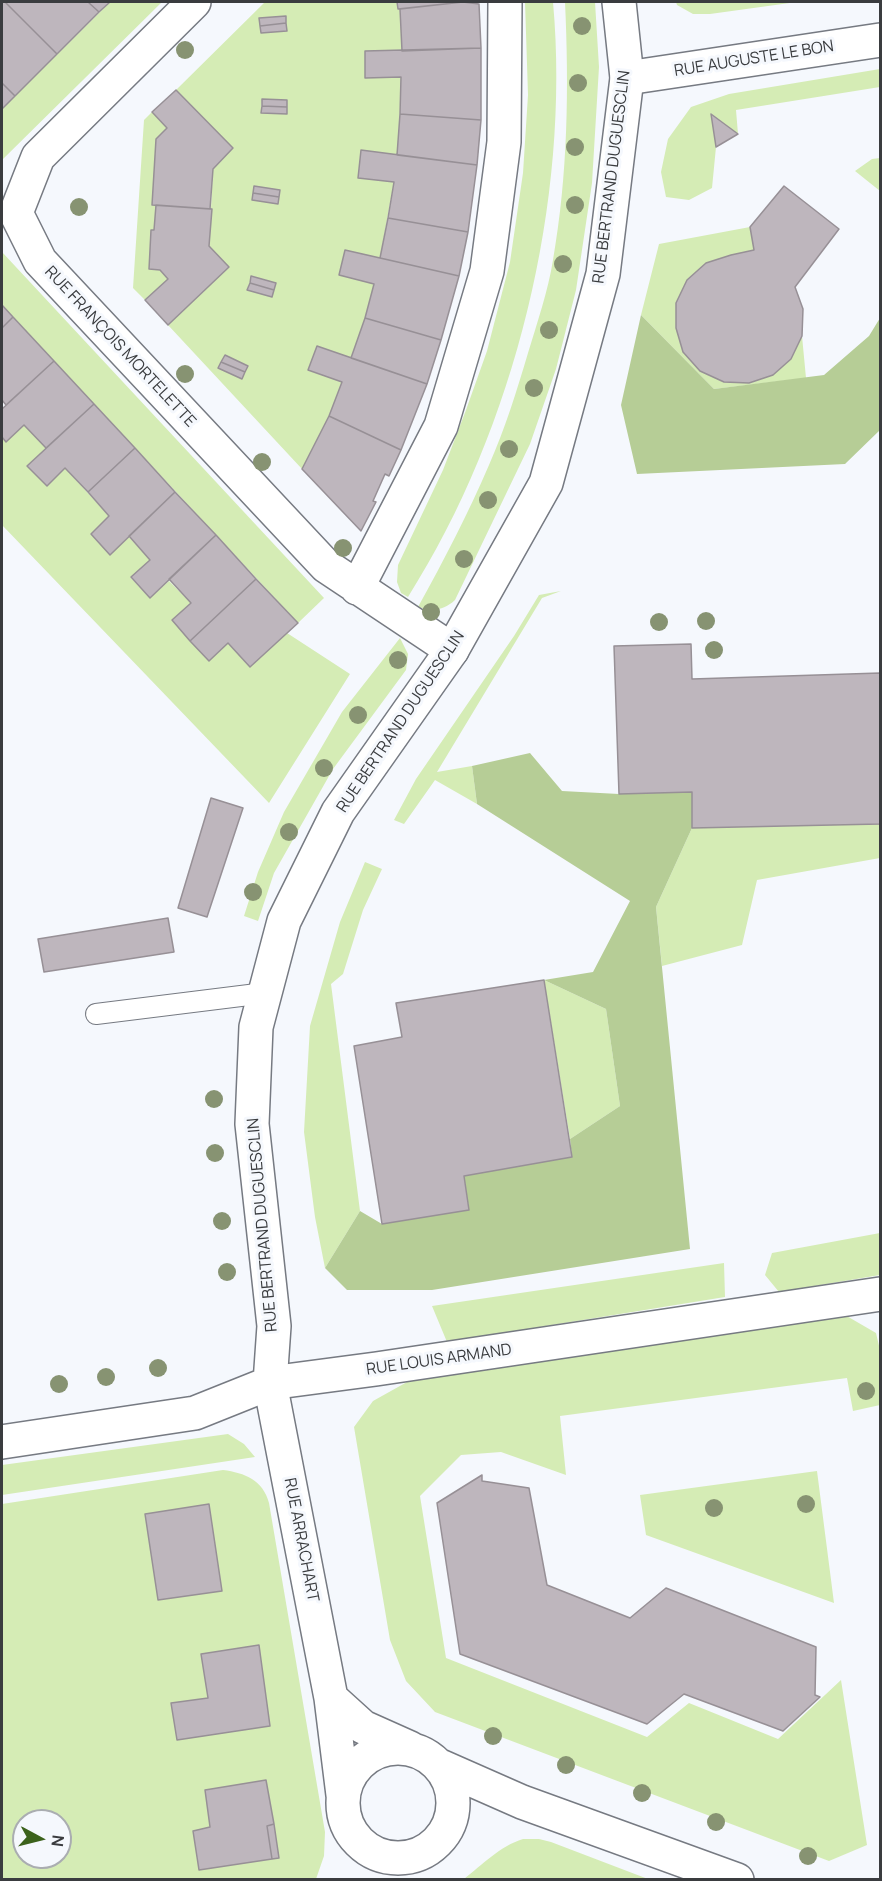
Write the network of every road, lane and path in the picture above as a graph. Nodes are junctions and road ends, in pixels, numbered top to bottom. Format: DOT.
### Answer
graph roads {
  1 [pos="194,2"];
  2 [pos="505,2"];
  3 [pos="619,2"];
  4 [pos="880,40"];
  5 [pos="627,78"];
  6 [pos="9,211"];
  7 [pos="357,588"];
  8 [pos="452,650"];
  9 [pos="265,993"];
  10 [pos="96,1014"];
  11 [pos="880,1294"];
  12 [pos="270,1383"];
  13 [pos="2,1442"];
  14 [pos="331,1698"];
  15 [pos="425,1757"];
  16 [pos="343,1795"];
  17 [pos="410,1857"];
  18 [pos="371,1880"];
  19 [pos="736,1880"];
  1 -- 6 [label="street, RUE FRANÇOIS MORTELETTE"];
  2 -- 7 [label="street"];
  3 -- 5 [label="street, RUE BERTRAND DUGUESCLIN"];
  4 -- 5 [label="street, RUE AUGUSTE LE BON"];
  5 -- 8 [label="street, RUE BERTRAND DUGUESCLIN"];
  6 -- 7 [label="street, RUE FRANÇOIS MORTELETTE"];
  7 -- 8 [label="street, RUE FRANÇOIS MORTELETTE"];
  8 -- 9 [label="street, RUE BERTRAND DUGUESCLIN"];
  9 -- 10 [label="lane"];
  9 -- 12 [label="street, RUE BERTRAND DUGUESCLIN"];
  11 -- 12 [label="street, RUE LOUIS ARMAND"];
  12 -- 13 [label="street, RUE LOUIS ARMAND"];
  12 -- 14 [label="street, RUE ARRACHART"];
  14 -- 15 [label="street"];
  14 -- 16 [label="street, RUE ARRACHART"];
  15 -- 16 [label="street"];
  15 -- 17 [label="street"];
  15 -- 19 [label="street"];
  16 -- 17 [label="street"];
  17 -- 18 [label="street"];
}
